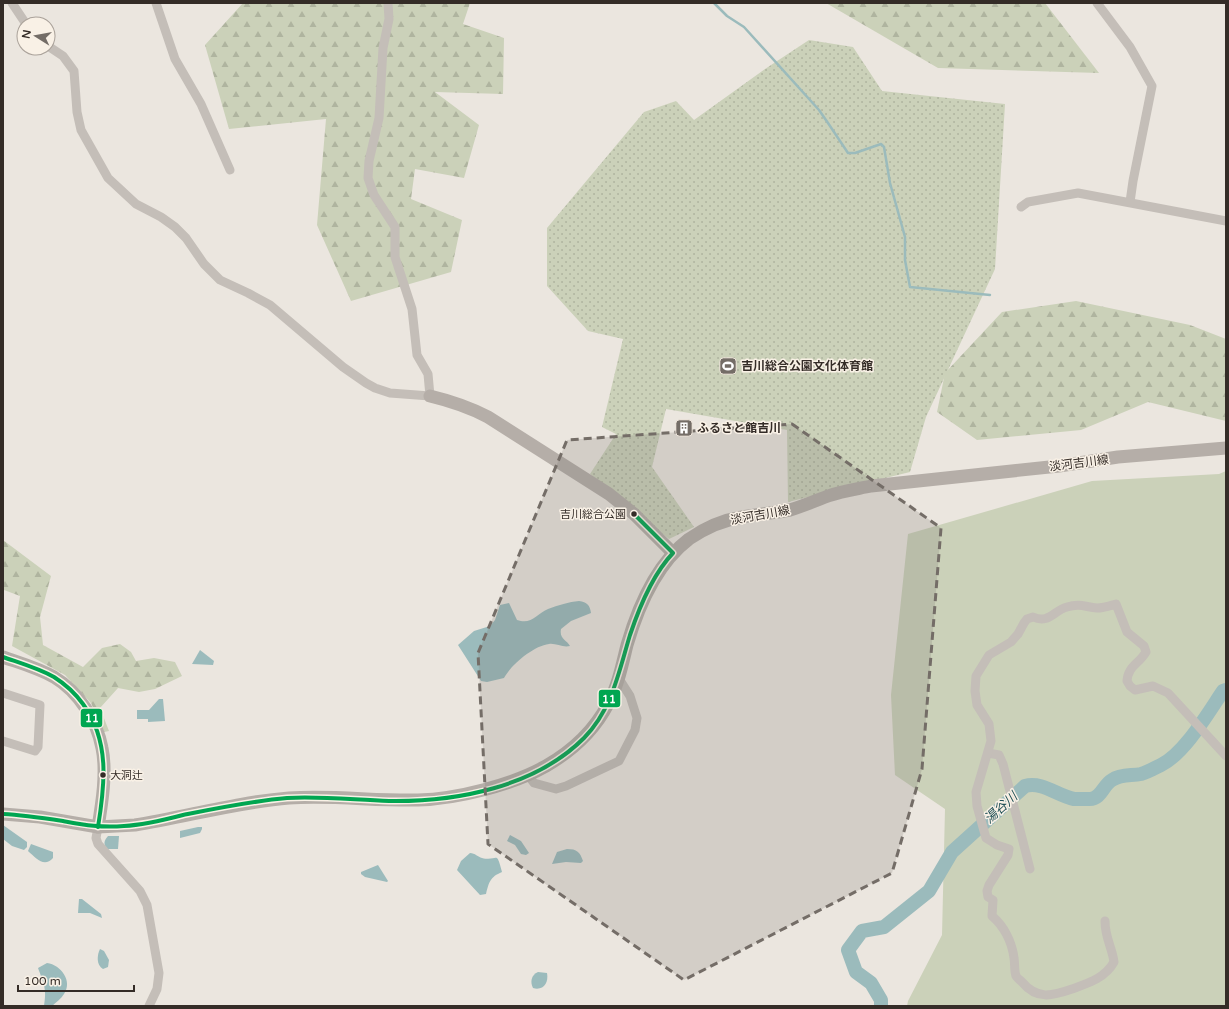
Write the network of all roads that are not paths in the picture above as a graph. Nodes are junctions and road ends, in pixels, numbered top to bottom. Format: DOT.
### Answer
graph roads {
  1 [pos="12,3"];
  2 [pos="156,3"];
  3 [pos="388,3"];
  4 [pos="1097,3"];
  5 [pos="21,16"];
  6 [pos="56,51"];
  7 [pos="230,170"];
  8 [pos="1130,202"];
  9 [pos="1021,207"];
  10 [pos="1226,221"];
  11 [pos="430,396"];
  12 [pos="1226,448"];
  13 [pos="673,553"];
  14 [pos="3,657"];
  15 [pos="618,681"];
  16 [pos="3,693"];
  17 [pos="3,741"];
  18 [pos="988,753"];
  19 [pos="1226,756"];
  20 [pos="528,775"];
  21 [pos="3,814"];
  22 [pos="98,827"];
  23 [pos="1030,869"];
  24 [pos="1105,921"];
  25 [pos="149,1006"];
  1 -- 5 [label="street"];
  2 -- 7 [label="street"];
  3 -- 11 [label="street"];
  4 -- 8 [label="street"];
  6 -- 11 [label="street"];
  8 -- 9 [label="street"];
  8 -- 10 [label="street"];
  11 -- 13 [label="main road"];
  12 -- 13 [label="main road, 淡河吉川線"];
  13 -- 15 [label="main road, 淡河吉川線"];
  14 -- 22 [label="main road"];
  15 -- 20 [label="main road, 淡河吉川線"];
  15 -- 20 [label="street"];
  16 -- 17 [label="street"];
  18 -- 19 [label="street"];
  18 -- 23 [label="street"];
  18 -- 24 [label="street"];
  20 -- 22 [label="main road, 淡河吉川線"];
  21 -- 22 [label="main road, 淡河吉川線"];
  22 -- 25 [label="street"];
}
